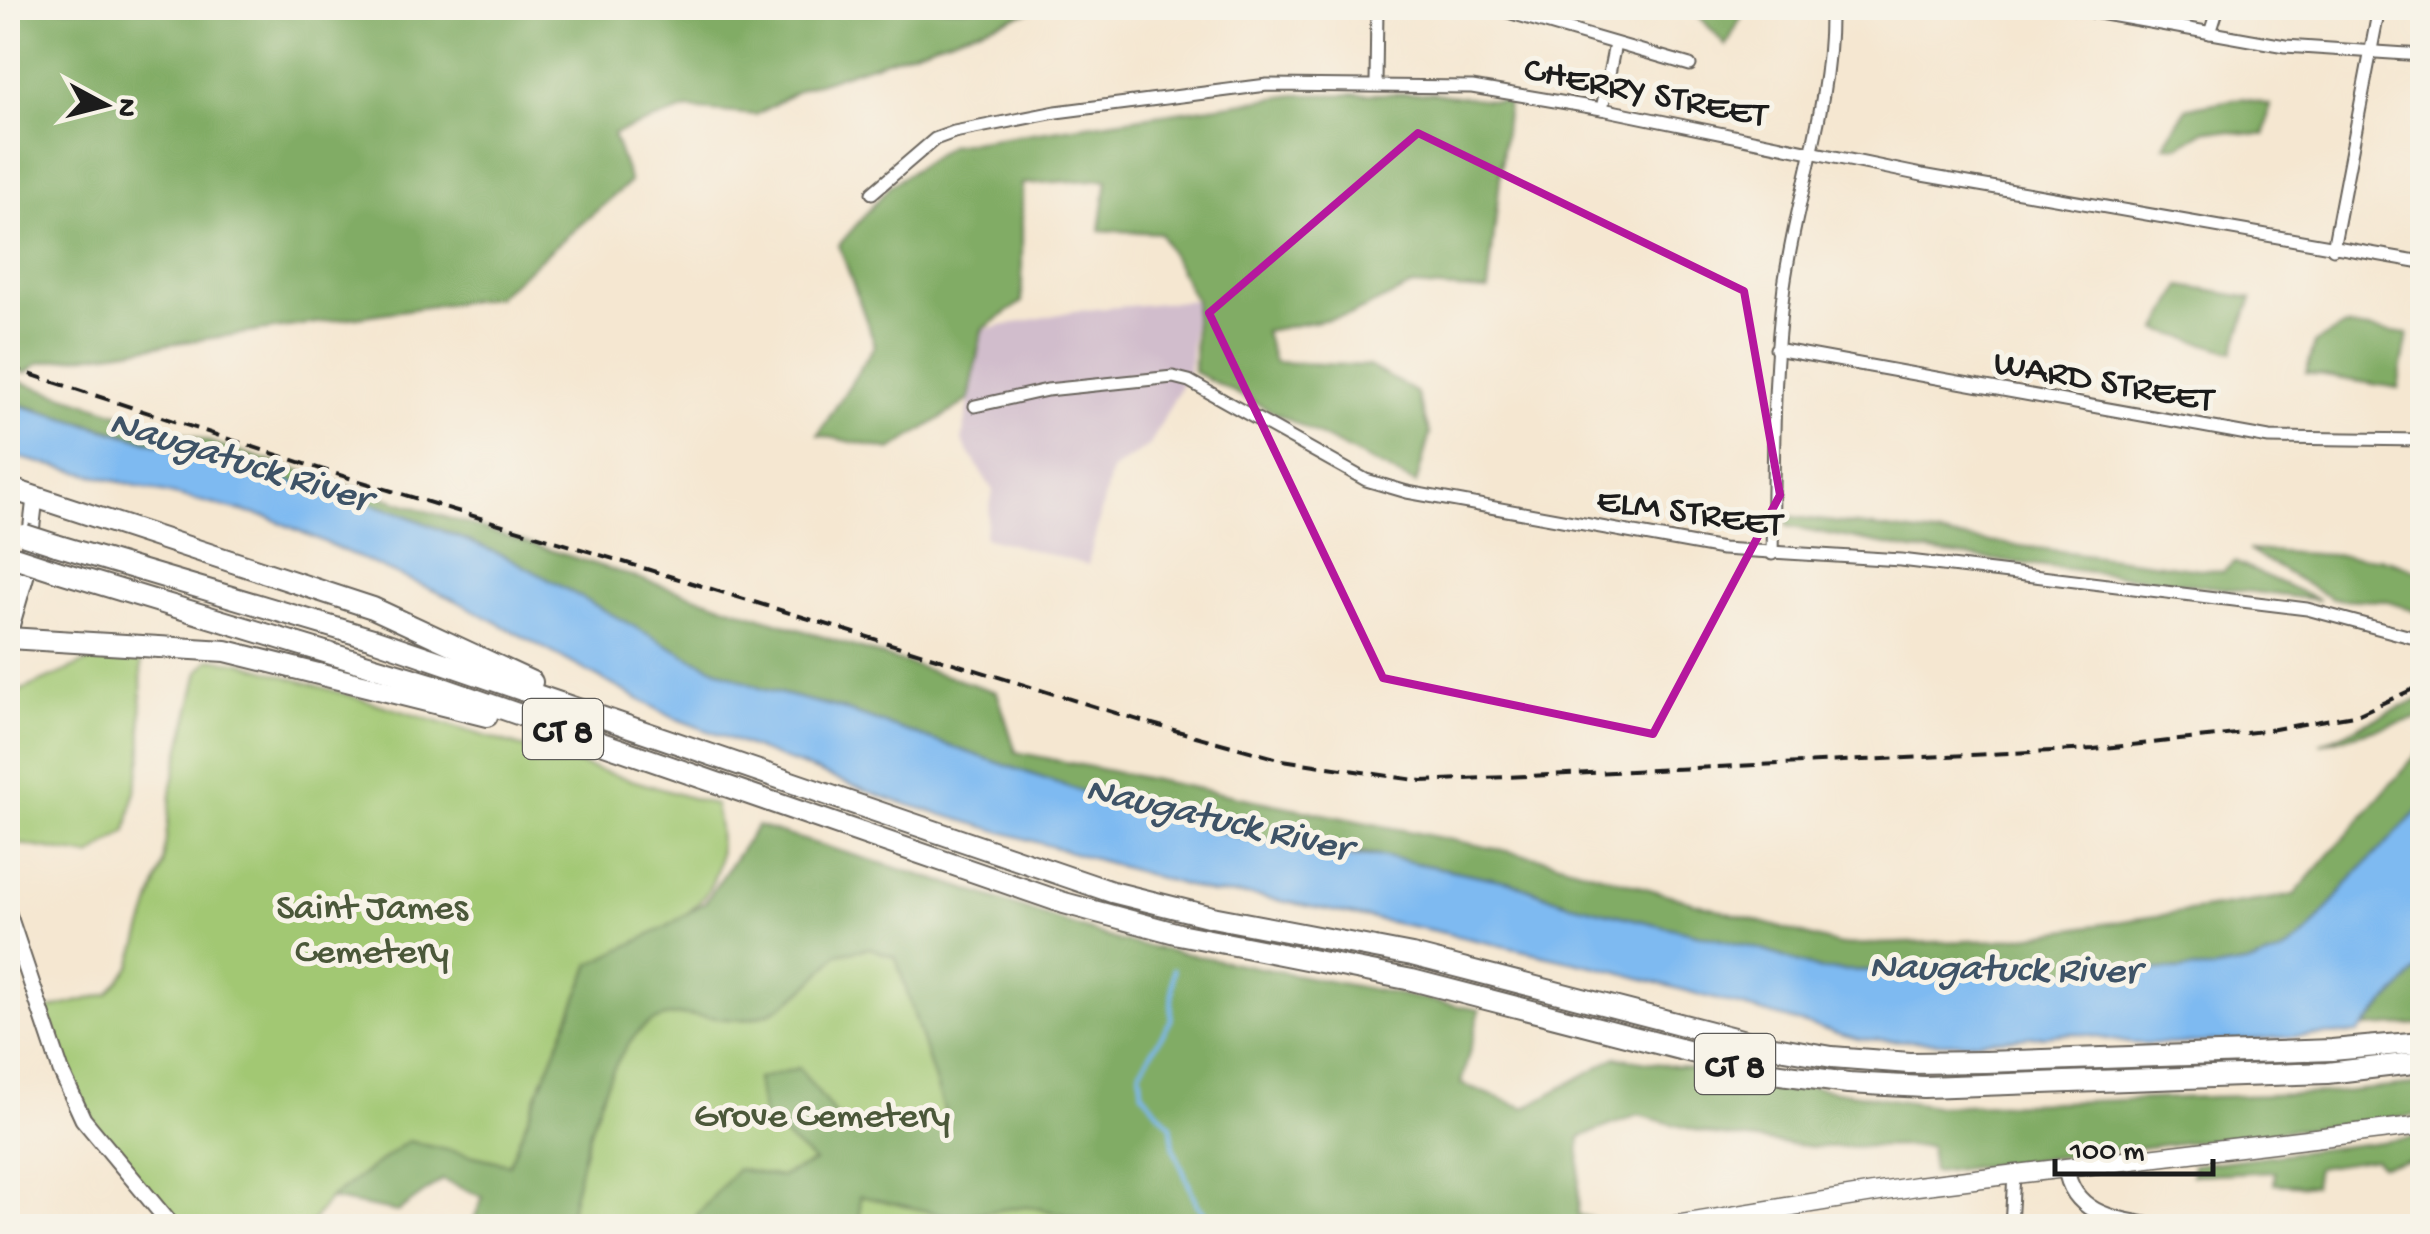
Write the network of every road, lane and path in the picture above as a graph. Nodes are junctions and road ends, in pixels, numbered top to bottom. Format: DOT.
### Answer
graph roads {
  1 [pos="1377,8"];
  2 [pos="1494,8"];
  3 [pos="1830,8"];
  4 [pos="2070,8"];
  5 [pos="2218,8"];
  6 [pos="2379,8"];
  7 [pos="2091,9"];
  8 [pos="2210,33"];
  9 [pos="1615,44"];
  10 [pos="2369,52"];
  11 [pos="2422,55"];
  12 [pos="1690,65"];
  13 [pos="1376,84"];
  14 [pos="1602,108"];
  15 [pos="1812,154"];
  16 [pos="872,193"];
  17 [pos="2333,249"];
  18 [pos="2422,262"];
  19 [pos="1776,349"];
  20 [pos="975,406"];
  21 [pos="2422,440"];
  22 [pos="8,488"];
  23 [pos="35,498"];
  24 [pos="8,529"];
  25 [pos="1772,554"];
  26 [pos="8,555"];
  27 [pos="8,638"];
  28 [pos="2422,640"];
  29 [pos="629,727"];
  30 [pos="633,753"];
  31 [pos="8,913"];
  32 [pos="14,953"];
  33 [pos="2422,1042"];
  34 [pos="2422,1062"];
  35 [pos="2422,1125"];
  36 [pos="2066,1168"];
  37 [pos="2014,1174"];
  38 [pos="172,1226"];
  39 [pos="1668,1226"];
  40 [pos="2011,1226"];
  41 [pos="2152,1226"];
  1 -- 13 [label="street"];
  2 -- 9 [label="street"];
  3 -- 15 [label="street"];
  4 -- 7 [label="street"];
  5 -- 8 [label="street"];
  6 -- 10 [label="street"];
  7 -- 8 [label="street"];
  8 -- 10 [label="street"];
  9 -- 12 [label="street"];
  9 -- 14 [label="street"];
  10 -- 11 [label="street"];
  10 -- 17 [label="street"];
  13 -- 14 [label="street, CHERRY STREET"];
  13 -- 16 [label="street, CHERRY STREET"];
  14 -- 15 [label="street, CHERRY STREET"];
  15 -- 17 [label="street, CHERRY STREET"];
  15 -- 19 [label="street"];
  17 -- 18 [label="street, CHERRY STREET"];
  19 -- 21 [label="street, WARD STREET"];
  19 -- 25 [label="street"];
  20 -- 25 [label="street, ELM STREET"];
  22 -- 23 [label="highway"];
  23 -- 27 [label="street"];
  23 -- 29 [label="highway"];
  24 -- 29 [label="highway, CT 8, bridge"];
  25 -- 28 [label="street, ELM STREET"];
  26 -- 30 [label="highway, CT 8, bridge"];
  27 -- 30 [label="highway"];
  29 -- 33 [label="highway, CT 8"];
  30 -- 34 [label="highway, CT 8"];
  31 -- 32 [label="street"];
  32 -- 38 [label="street"];
  35 -- 36 [label="main road"];
  36 -- 37 [label="main road"];
  36 -- 41 [label="street"];
  37 -- 39 [label="main road"];
  37 -- 40 [label="street"];
}
